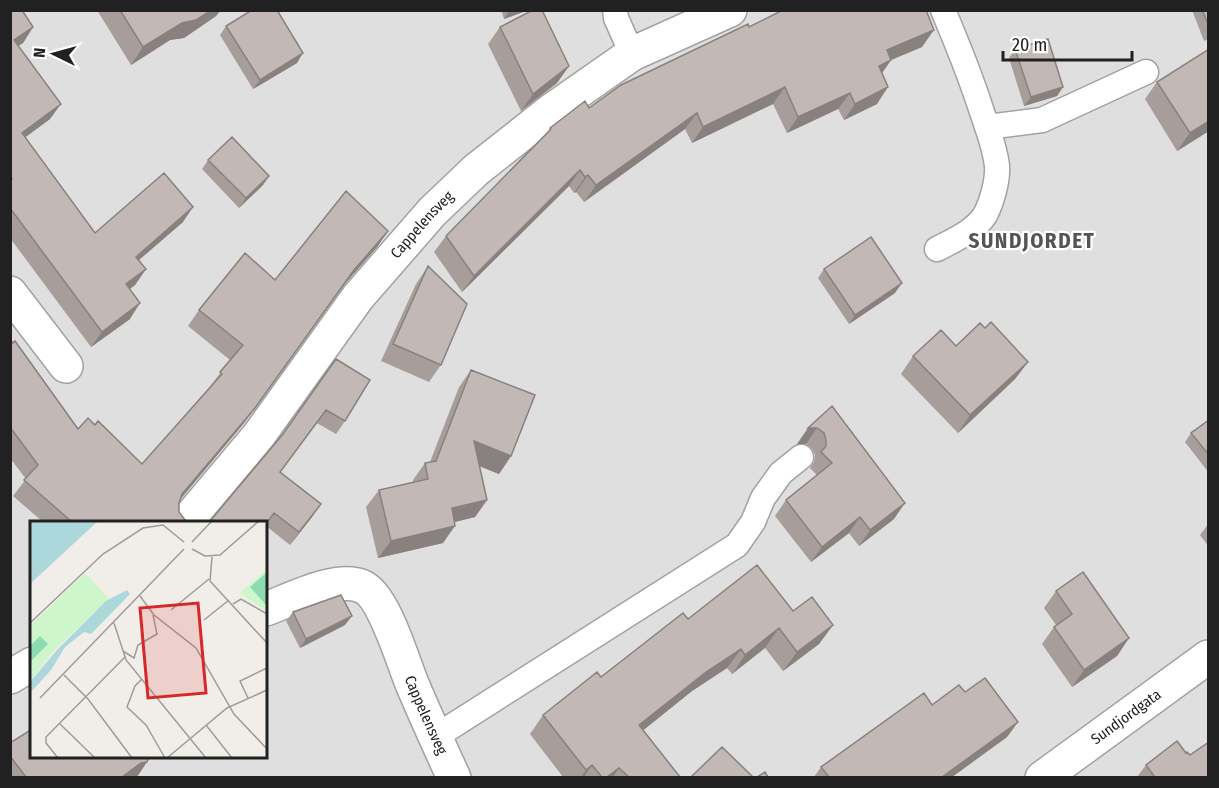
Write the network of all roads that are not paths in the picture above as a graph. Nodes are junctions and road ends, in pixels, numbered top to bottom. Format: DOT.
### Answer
graph roads {
  1 [pos="615,10"];
  2 [pos="730,10"];
  3 [pos="943,10"];
  4 [pos="632,54"];
  5 [pos="1146,72"];
  6 [pos="987,127"];
  7 [pos="937,249"];
  8 [pos="10,293"];
  9 [pos="66,366"];
  10 [pos="801,457"];
  11 [pos="187,521"];
  12 [pos="267,609"];
  13 [pos="1209,657"];
  14 [pos="30,665"];
  15 [pos="10,677"];
  16 [pos="435,737"];
  17 [pos="454,777"];
  18 [pos="1042,777"];
  1 -- 4 [label="lane"];
  2 -- 4 [label="street, Cappelensveg"];
  3 -- 6 [label="lane"];
  4 -- 11 [label="street, Cappelensveg"];
  5 -- 6 [label="lane"];
  6 -- 7 [label="lane"];
  8 -- 9 [label="street"];
  10 -- 16 [label="lane"];
  12 -- 16 [label="street, Cappelensveg"];
  13 -- 18 [label="street, Sundjordgata"];
  14 -- 15 [label="street"];
  16 -- 17 [label="street, Cappelensveg"];
}
